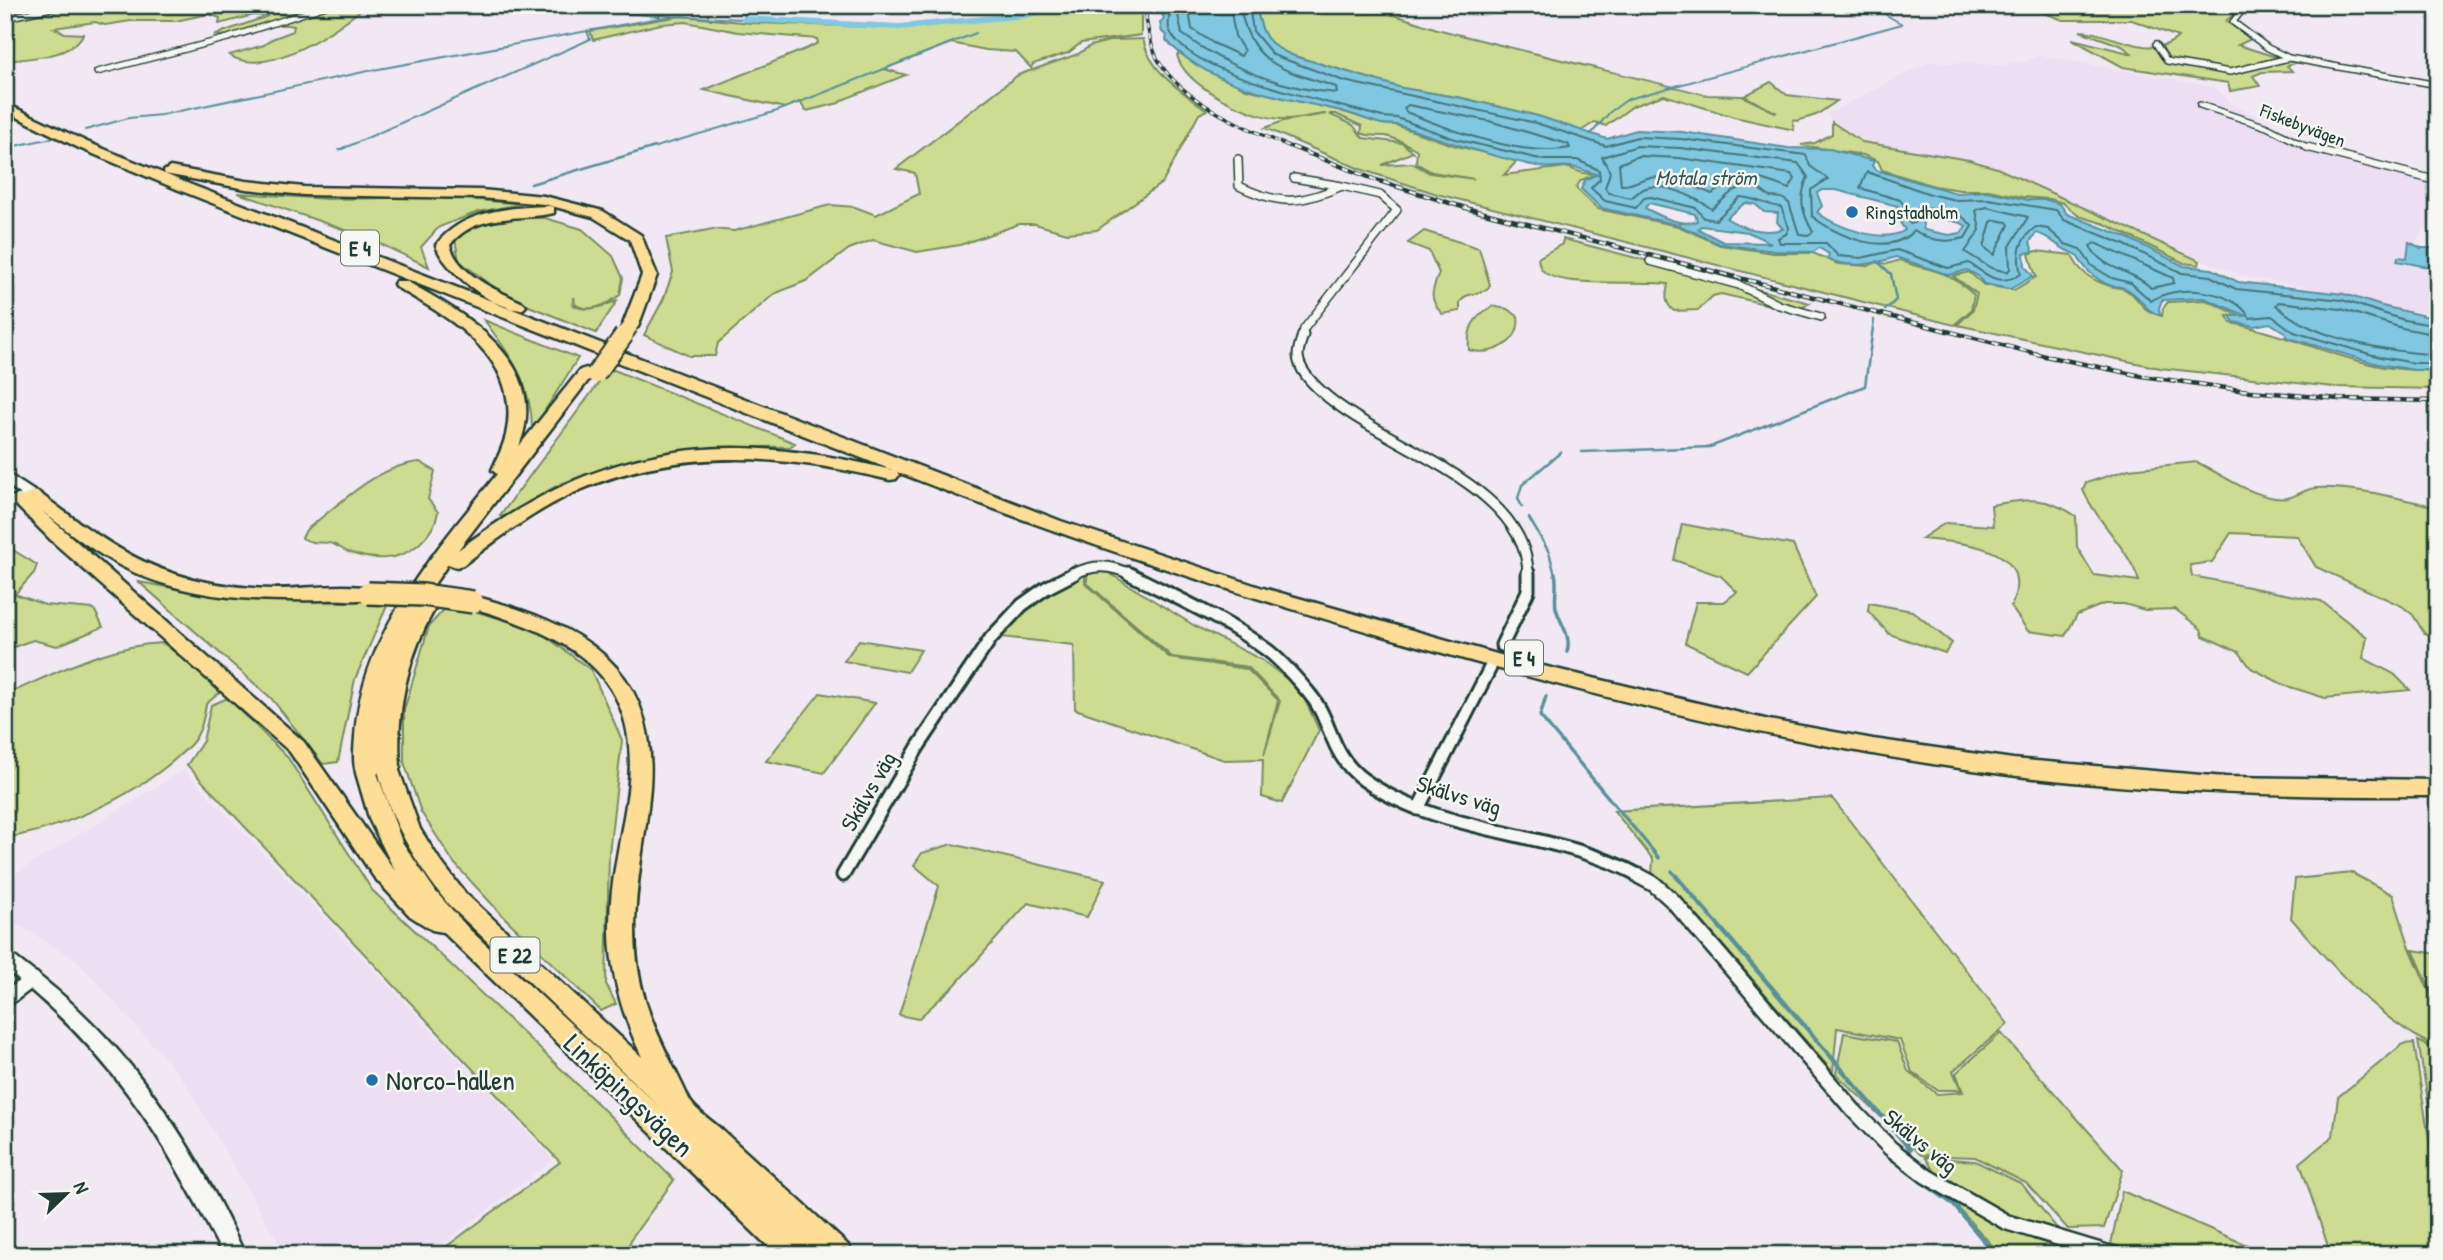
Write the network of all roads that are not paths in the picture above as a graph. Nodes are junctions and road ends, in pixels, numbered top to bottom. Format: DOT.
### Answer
graph roads {
  1 [pos="66,5"];
  2 [pos="329,5"];
  3 [pos="2246,5"];
  4 [pos="5,18"];
  5 [pos="2156,44"];
  6 [pos="2289,58"];
  7 [pos="97,72"];
  8 [pos="2438,85"];
  9 [pos="5,98"];
  10 [pos="2200,104"];
  11 [pos="5,106"];
  12 [pos="1238,159"];
  13 [pos="149,166"];
  14 [pos="1294,178"];
  15 [pos="2438,181"];
  16 [pos="1342,186"];
  17 [pos="303,233"];
  18 [pos="1650,261"];
  19 [pos="532,314"];
  20 [pos="1822,317"];
  21 [pos="625,327"];
  22 [pos="591,373"];
  23 [pos="5,476"];
  24 [pos="16,496"];
  25 [pos="483,504"];
  26 [pos="997,504"];
  27 [pos="456,561"];
  28 [pos="1502,645"];
  29 [pos="1490,668"];
  30 [pos="378,770"];
  31 [pos="2438,774"];
  32 [pos="2438,788"];
  33 [pos="1418,808"];
  34 [pos="843,875"];
  35 [pos="460,935"];
  36 [pos="5,959"];
  37 [pos="33,979"];
  38 [pos="5,1000"];
  39 [pos="685,1113"];
  40 [pos="234,1255"];
  41 [pos="798,1255"];
  42 [pos="838,1255"];
  43 [pos="2115,1255"];
  1 -- 4 [label="street"];
  2 -- 7 [label="street"];
  3 -- 6 [label="street"];
  5 -- 6 [label="street"];
  6 -- 8 [label="street"];
  9 -- 13 [label="highway, E 4"];
  10 -- 15 [label="street, Fiskebyvägen"];
  11 -- 17 [label="highway, E 4"];
  12 -- 16 [label="street"];
  13 -- 19 [label="highway, E 4"];
  13 -- 21 [label="highway"];
  14 -- 16 [label="street"];
  16 -- 28 [label="street"];
  17 -- 25 [label="highway"];
  17 -- 26 [label="highway, E 4"];
  18 -- 20 [label="street"];
  19 -- 21 [label="highway"];
  19 -- 31 [label="highway, E 4"];
  21 -- 22 [label="highway, bridge"];
  22 -- 25 [label="highway, E 22"];
  22 -- 27 [label="highway"];
  23 -- 24 [label="main road"];
  24 -- 35 [label="highway"];
  24 -- 39 [label="highway, bridge"];
  25 -- 30 [label="highway, E 22"];
  26 -- 27 [label="highway"];
  26 -- 32 [label="highway, E 4"];
  27 -- 30 [label="highway, E 22"];
  29 -- 33 [label="street"];
  30 -- 35 [label="highway, E 22"];
  30 -- 39 [label="highway, E 22"];
  33 -- 34 [label="street, Skälvs väg"];
  33 -- 43 [label="street, Skälvs väg"];
  35 -- 41 [label="highway, Linköpingsvägen / E 22"];
  36 -- 37 [label="street"];
  37 -- 38 [label="street"];
  37 -- 40 [label="street"];
  39 -- 42 [label="highway, Linköpingsvägen / E 22"];
}
